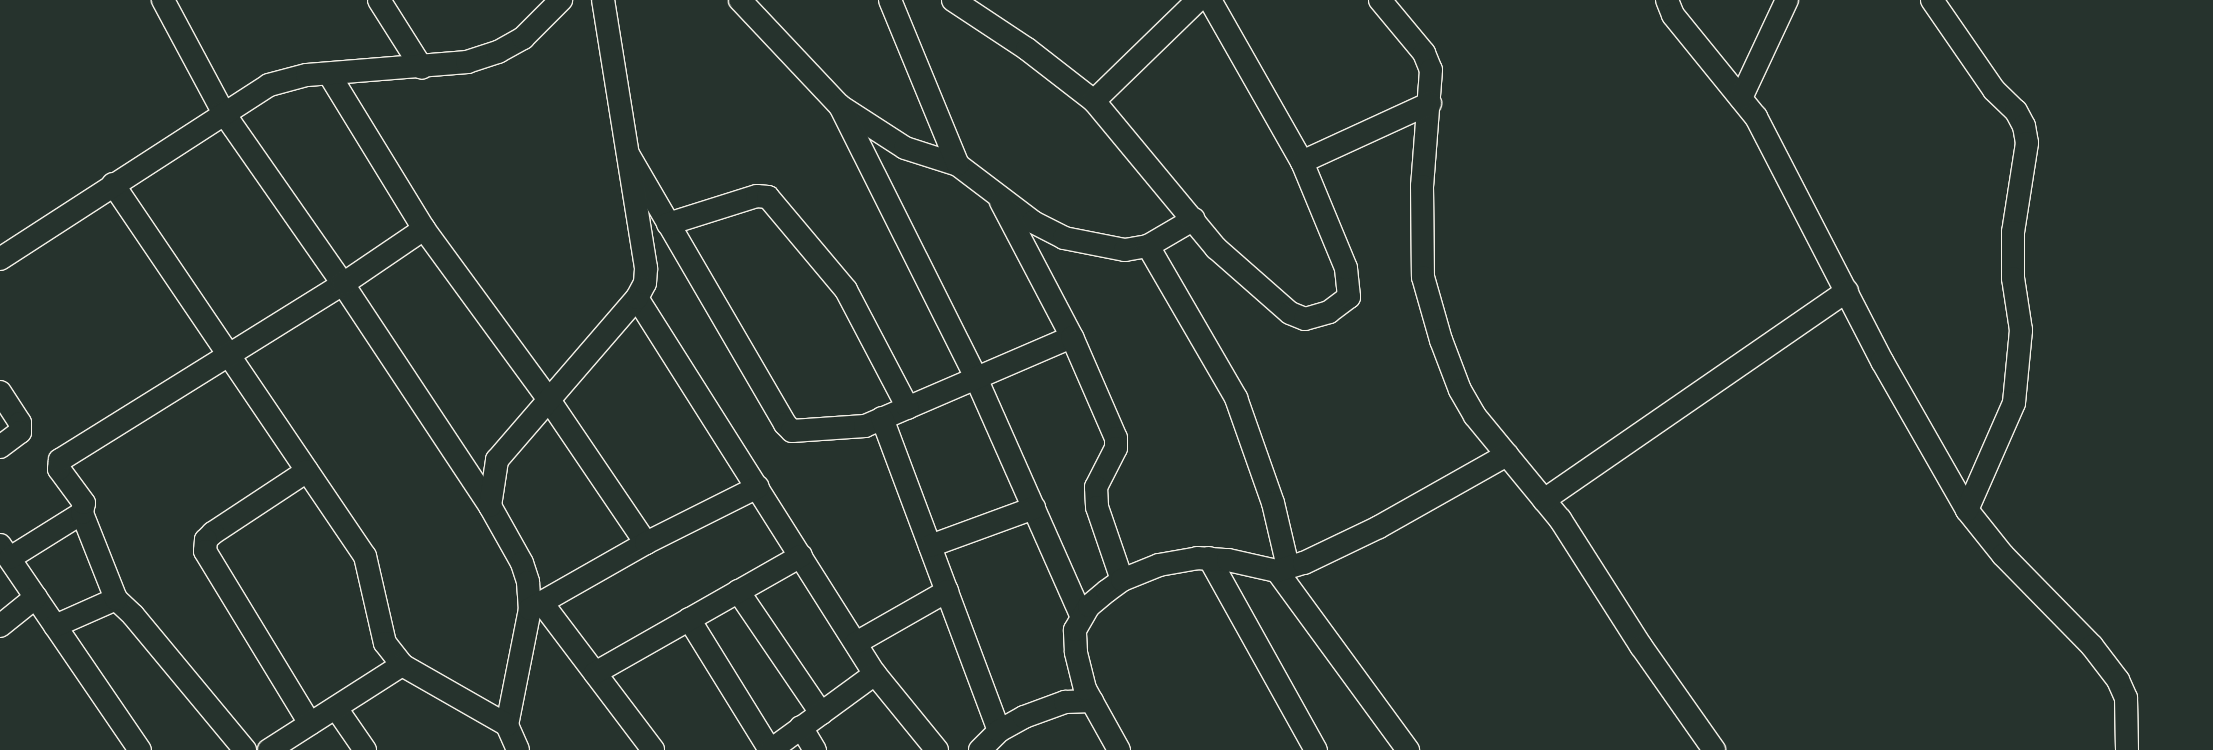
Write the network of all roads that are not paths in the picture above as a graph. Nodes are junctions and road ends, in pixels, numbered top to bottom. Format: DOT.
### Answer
graph roads {
  1 [pos="163,0"];
  2 [pos="379,0"];
  3 [pos="561,0"];
  4 [pos="603,0"];
  5 [pos="740,0"];
  6 [pos="890,0"];
  7 [pos="953,0"];
  8 [pos="1198,0"];
  9 [pos="1210,0"];
  10 [pos="1380,0"];
  11 [pos="1668,0"];
  12 [pos="1787,0"];
  13 [pos="1932,0"];
  14 [pos="422,68"];
  15 [pos="329,74"];
  16 [pos="1741,98"];
  17 [pos="1094,101"];
  18 [pos="1430,103"];
  19 [pos="840,106"];
  20 [pos="223,112"];
  21 [pos="628,154"];
  22 [pos="1302,162"];
  23 [pos="958,165"];
  24 [pos="113,184"];
  25 [pos="999,197"];
  26 [pos="1194,219"];
  27 [pos="668,224"];
  28 [pos="424,229"];
  29 [pos="1148,246"];
  30 [pos="2,255"];
  31 [pos="343,284"];
  32 [pos="1847,291"];
  33 [pos="637,298"];
  34 [pos="1072,337"];
  35 [pos="228,355"];
  36 [pos="976,378"];
  37 [pos="0,392"];
  38 [pos="549,400"];
  39 [pos="908,408"];
  40 [pos="882,418"];
  41 [pos="0,447"];
  42 [pos="1507,455"];
  43 [pos="306,471"];
  44 [pos="758,487"];
  45 [pos="1544,500"];
  46 [pos="490,506"];
  47 [pos="1034,508"];
  48 [pos="1967,510"];
  49 [pos="82,512"];
  50 [pos="646,543"];
  51 [pos="930,546"];
  52 [pos="5,552"];
  53 [pos="801,556"];
  54 [pos="1208,558"];
  55 [pos="1282,569"];
  56 [pos="1122,580"];
  57 [pos="738,591"];
  58 [pos="947,592"];
  59 [pos="36,597"];
  60 [pos="116,599"];
  61 [pos="536,606"];
  62 [pos="1082,617"];
  63 [pos="689,619"];
  64 [pos="0,626"];
  65 [pos="55,626"];
  66 [pos="856,643"];
  67 [pos="402,665"];
  68 [pos="594,673"];
  69 [pos="875,674"];
  70 [pos="1092,701"];
  71 [pos="336,708"];
  72 [pos="821,713"];
  73 [pos="310,724"];
  74 [pos="507,725"];
  75 [pos="801,728"];
  76 [pos="999,730"];
  77 [pos="140,750"];
  78 [pos="245,750"];
  79 [pos="269,750"];
  80 [pos="366,750"];
  81 [pos="518,750"];
  82 [pos="652,750"];
  83 [pos="770,750"];
  84 [pos="815,750"];
  85 [pos="937,750"];
  86 [pos="980,750"];
  87 [pos="1119,750"];
  88 [pos="1316,750"];
  89 [pos="1408,750"];
  90 [pos="1714,750"];
  91 [pos="2127,750"];
  1 -- 20 [label="street"];
  2 -- 14 [label="street"];
  3 -- 14 [label="street"];
  4 -- 21 [label="street"];
  5 -- 19 [label="street"];
  6 -- 23 [label="street"];
  7 -- 17 [label="street"];
  8 -- 17 [label="street"];
  9 -- 22 [label="street"];
  10 -- 18 [label="street"];
  11 -- 16 [label="street"];
  12 -- 16 [label="street"];
  13 -- 48 [label="street"];
  14 -- 15 [label="street"];
  15 -- 20 [label="street"];
  15 -- 28 [label="street"];
  16 -- 32 [label="street"];
  17 -- 26 [label="street"];
  18 -- 22 [label="street"];
  18 -- 42 [label="street"];
  19 -- 23 [label="street"];
  19 -- 36 [label="street"];
  20 -- 24 [label="street"];
  20 -- 31 [label="street"];
  21 -- 27 [label="street"];
  21 -- 33 [label="street"];
  22 -- 26 [label="street"];
  23 -- 25 [label="street"];
  24 -- 30 [label="street"];
  24 -- 35 [label="street"];
  25 -- 29 [label="street"];
  25 -- 34 [label="street"];
  26 -- 29 [label="street"];
  27 -- 39 [label="street"];
  27 -- 40 [label="street"];
  28 -- 31 [label="street"];
  28 -- 38 [label="street"];
  29 -- 55 [label="street"];
  31 -- 35 [label="street"];
  31 -- 46 [label="street"];
  32 -- 45 [label="street"];
  32 -- 48 [label="street"];
  33 -- 38 [label="street"];
  33 -- 44 [label="street"];
  34 -- 36 [label="street"];
  34 -- 56 [label="street"];
  35 -- 43 [label="street"];
  35 -- 49 [label="street"];
  36 -- 39 [label="street"];
  36 -- 47 [label="street"];
  37 -- 41 [label="street"];
  38 -- 46 [label="street"];
  38 -- 50 [label="street"];
  39 -- 40 [label="street"];
  40 -- 51 [label="street"];
  42 -- 45 [label="street"];
  42 -- 55 [label="street"];
  43 -- 67 [label="street"];
  43 -- 73 [label="street"];
  44 -- 50 [label="street"];
  44 -- 53 [label="street"];
  45 -- 90 [label="street"];
  46 -- 61 [label="street"];
  47 -- 51 [label="street"];
  47 -- 62 [label="street"];
  48 -- 91 [label="street"];
  49 -- 52 [label="street"];
  49 -- 60 [label="street"];
  50 -- 61 [label="street"];
  51 -- 58 [label="street"];
  52 -- 59 [label="street"];
  53 -- 57 [label="street"];
  53 -- 66 [label="street"];
  54 -- 55 [label="street"];
  54 -- 56 [label="street"];
  54 -- 88 [label="street"];
  55 -- 89 [label="street"];
  56 -- 62 [label="street"];
  57 -- 63 [label="street"];
  57 -- 72 [label="street"];
  58 -- 66 [label="street"];
  58 -- 76 [label="street"];
  59 -- 64 [label="street"];
  59 -- 65 [label="street"];
  60 -- 65 [label="street"];
  60 -- 78 [label="street"];
  61 -- 68 [label="street"];
  61 -- 74 [label="street"];
  62 -- 70 [label="street"];
  63 -- 68 [label="street"];
  63 -- 83 [label="street"];
  65 -- 77 [label="street"];
  66 -- 69 [label="street"];
  67 -- 71 [label="street"];
  67 -- 74 [label="street"];
  68 -- 82 [label="street"];
  69 -- 72 [label="street"];
  69 -- 85 [label="street"];
  70 -- 76 [label="street"];
  70 -- 87 [label="street"];
  71 -- 73 [label="street"];
  71 -- 80 [label="street"];
  72 -- 75 [label="street"];
  73 -- 79 [label="street"];
  74 -- 81 [label="street"];
  75 -- 83 [label="street"];
  75 -- 84 [label="street"];
  76 -- 86 [label="street"];
}
